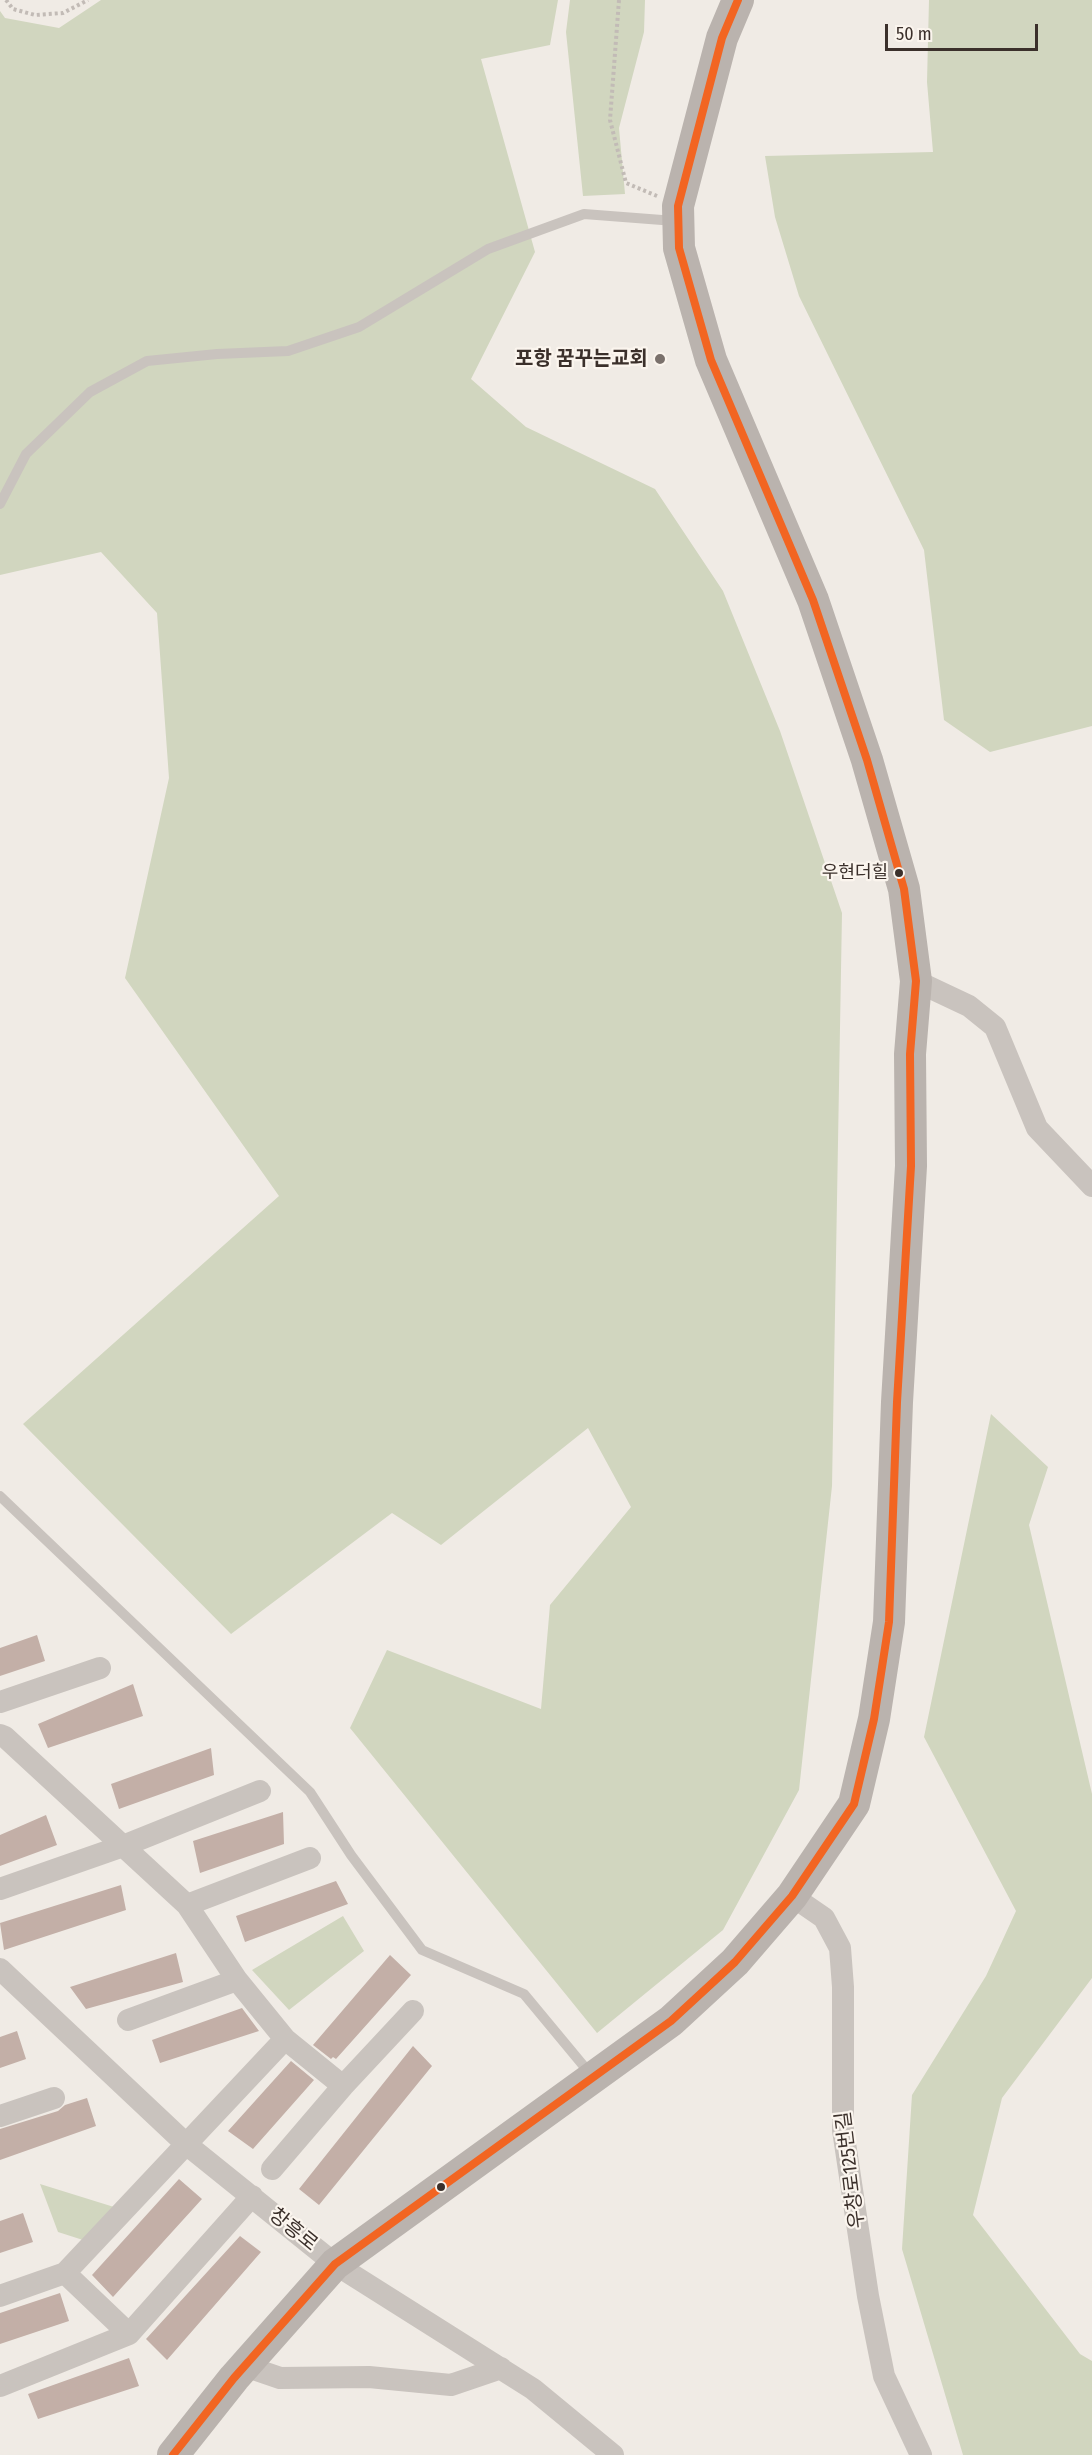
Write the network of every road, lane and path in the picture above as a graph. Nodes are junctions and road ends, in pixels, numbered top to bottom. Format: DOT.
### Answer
graph roads {
  1 [pos="6,0"];
  2 [pos="88,0"];
  3 [pos="619,0"];
  4 [pos="738,0"];
  5 [pos="678,213"];
  6 [pos="0,504"];
  7 [pos="916,981"];
  8 [pos="1092,1186"];
  9 [pos="0,1496"];
  10 [pos="100,1668"];
  11 [pos="0,1702"];
  12 [pos="0,1735"];
  13 [pos="260,1791"];
  14 [pos="123,1846"];
  15 [pos="310,1858"];
  16 [pos="0,1889"];
  17 [pos="792,1896"];
  18 [pos="187,1905"];
  19 [pos="0,1969"];
  20 [pos="237,1980"];
  21 [pos="413,2011"];
  22 [pos="128,2020"];
  23 [pos="285,2039"];
  24 [pos="592,2076"];
  25 [pos="343,2086"];
  26 [pos="54,2098"];
  27 [pos="0,2116"];
  28 [pos="186,2144"];
  29 [pos="272,2169"];
  30 [pos="252,2196"];
  31 [pos="335,2264"];
  32 [pos="65,2274"];
  33 [pos="0,2296"];
  34 [pos="129,2334"];
  35 [pos="245,2366"];
  36 [pos="501,2368"];
  37 [pos="0,2386"];
  38 [pos="173,2455"];
  39 [pos="613,2455"];
  40 [pos="921,2455"];
  1 -- 2 [label="path"];
  3 -- 5 [label="path"];
  4 -- 5 [label="main road"];
  5 -- 6 [label="lane"];
  5 -- 7 [label="main road"];
  7 -- 8 [label="street"];
  7 -- 17 [label="main road"];
  9 -- 24 [label="lane"];
  10 -- 11 [label="street"];
  12 -- 14 [label="street"];
  13 -- 14 [label="street"];
  14 -- 16 [label="street"];
  14 -- 18 [label="street"];
  15 -- 18 [label="street"];
  17 -- 24 [label="main road"];
  17 -- 40 [label="street, 우창로125번길"];
  18 -- 20 [label="street"];
  19 -- 28 [label="street, 창흥로"];
  20 -- 22 [label="street"];
  20 -- 23 [label="street"];
  21 -- 25 [label="street"];
  23 -- 25 [label="street"];
  23 -- 28 [label="street"];
  24 -- 31 [label="main road"];
  25 -- 29 [label="street"];
  26 -- 27 [label="street"];
  28 -- 30 [label="street, 창흥로"];
  28 -- 32 [label="street"];
  30 -- 31 [label="street, 창흥로"];
  30 -- 34 [label="street"];
  31 -- 35 [label="main road"];
  31 -- 36 [label="street, 창흥로"];
  32 -- 33 [label="street"];
  32 -- 34 [label="street"];
  34 -- 37 [label="street"];
  35 -- 36 [label="street"];
  35 -- 38 [label="main road"];
  36 -- 39 [label="street, 창흥로"];
}
